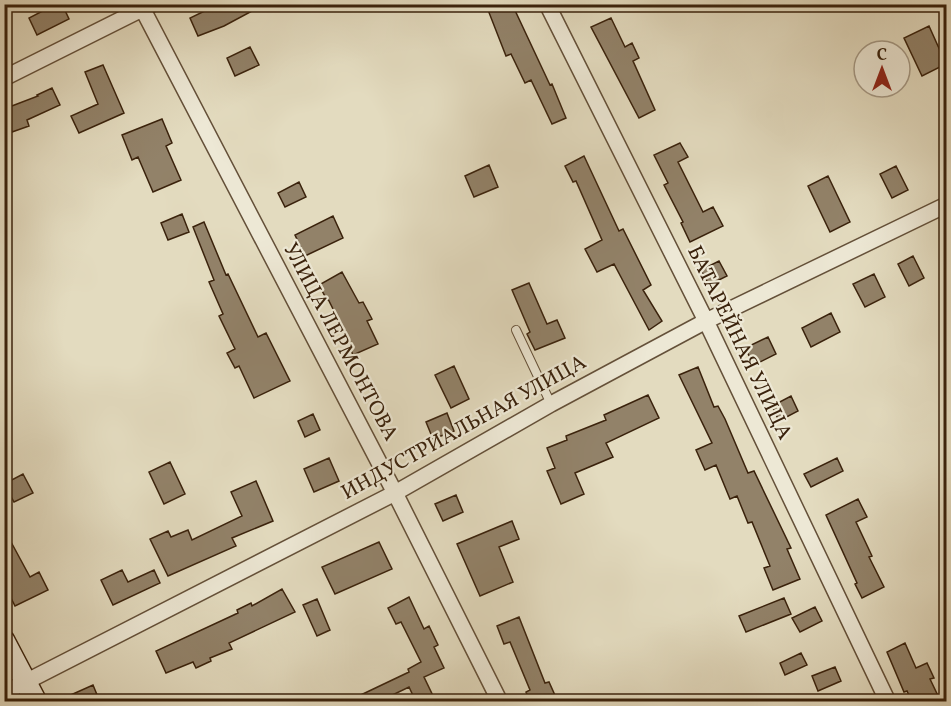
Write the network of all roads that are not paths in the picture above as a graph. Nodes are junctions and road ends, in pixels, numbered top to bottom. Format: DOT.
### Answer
graph roads {
  1 [pos="547,4"];
  2 [pos="145,6"];
  3 [pos="4,78"];
  4 [pos="946,205"];
  5 [pos="706,321"];
  6 [pos="516,330"];
  7 [pos="551,404"];
  8 [pos="395,493"];
  9 [pos="4,641"];
  10 [pos="26,682"];
  11 [pos="4,693"];
  12 [pos="36,702"];
  13 [pos="500,702"];
  14 [pos="888,702"];
  1 -- 5 [label="street, БАТАРЕЙНАЯ УЛИЦА"];
  2 -- 3 [label="street"];
  2 -- 8 [label="street, УЛИЦА ЛЕРМОНТОВА"];
  4 -- 5 [label="street, ИНДУСТРИАЛЬНАЯ УЛИЦА"];
  5 -- 7 [label="street, ИНДУСТРИАЛЬНАЯ УЛИЦА"];
  5 -- 14 [label="street, БАТАРЕЙНАЯ УЛИЦА"];
  6 -- 7 [label="lane"];
  7 -- 8 [label="street, ИНДУСТРИАЛЬНАЯ УЛИЦА"];
  8 -- 10 [label="street, ИНДУСТРИАЛЬНАЯ УЛИЦА"];
  8 -- 13 [label="street, УЛИЦА ЛЕРМОНТОВА"];
  9 -- 10 [label="street"];
  10 -- 11 [label="street, ИНДУСТРИАЛЬНАЯ УЛИЦА"];
  10 -- 12 [label="street"];
}
